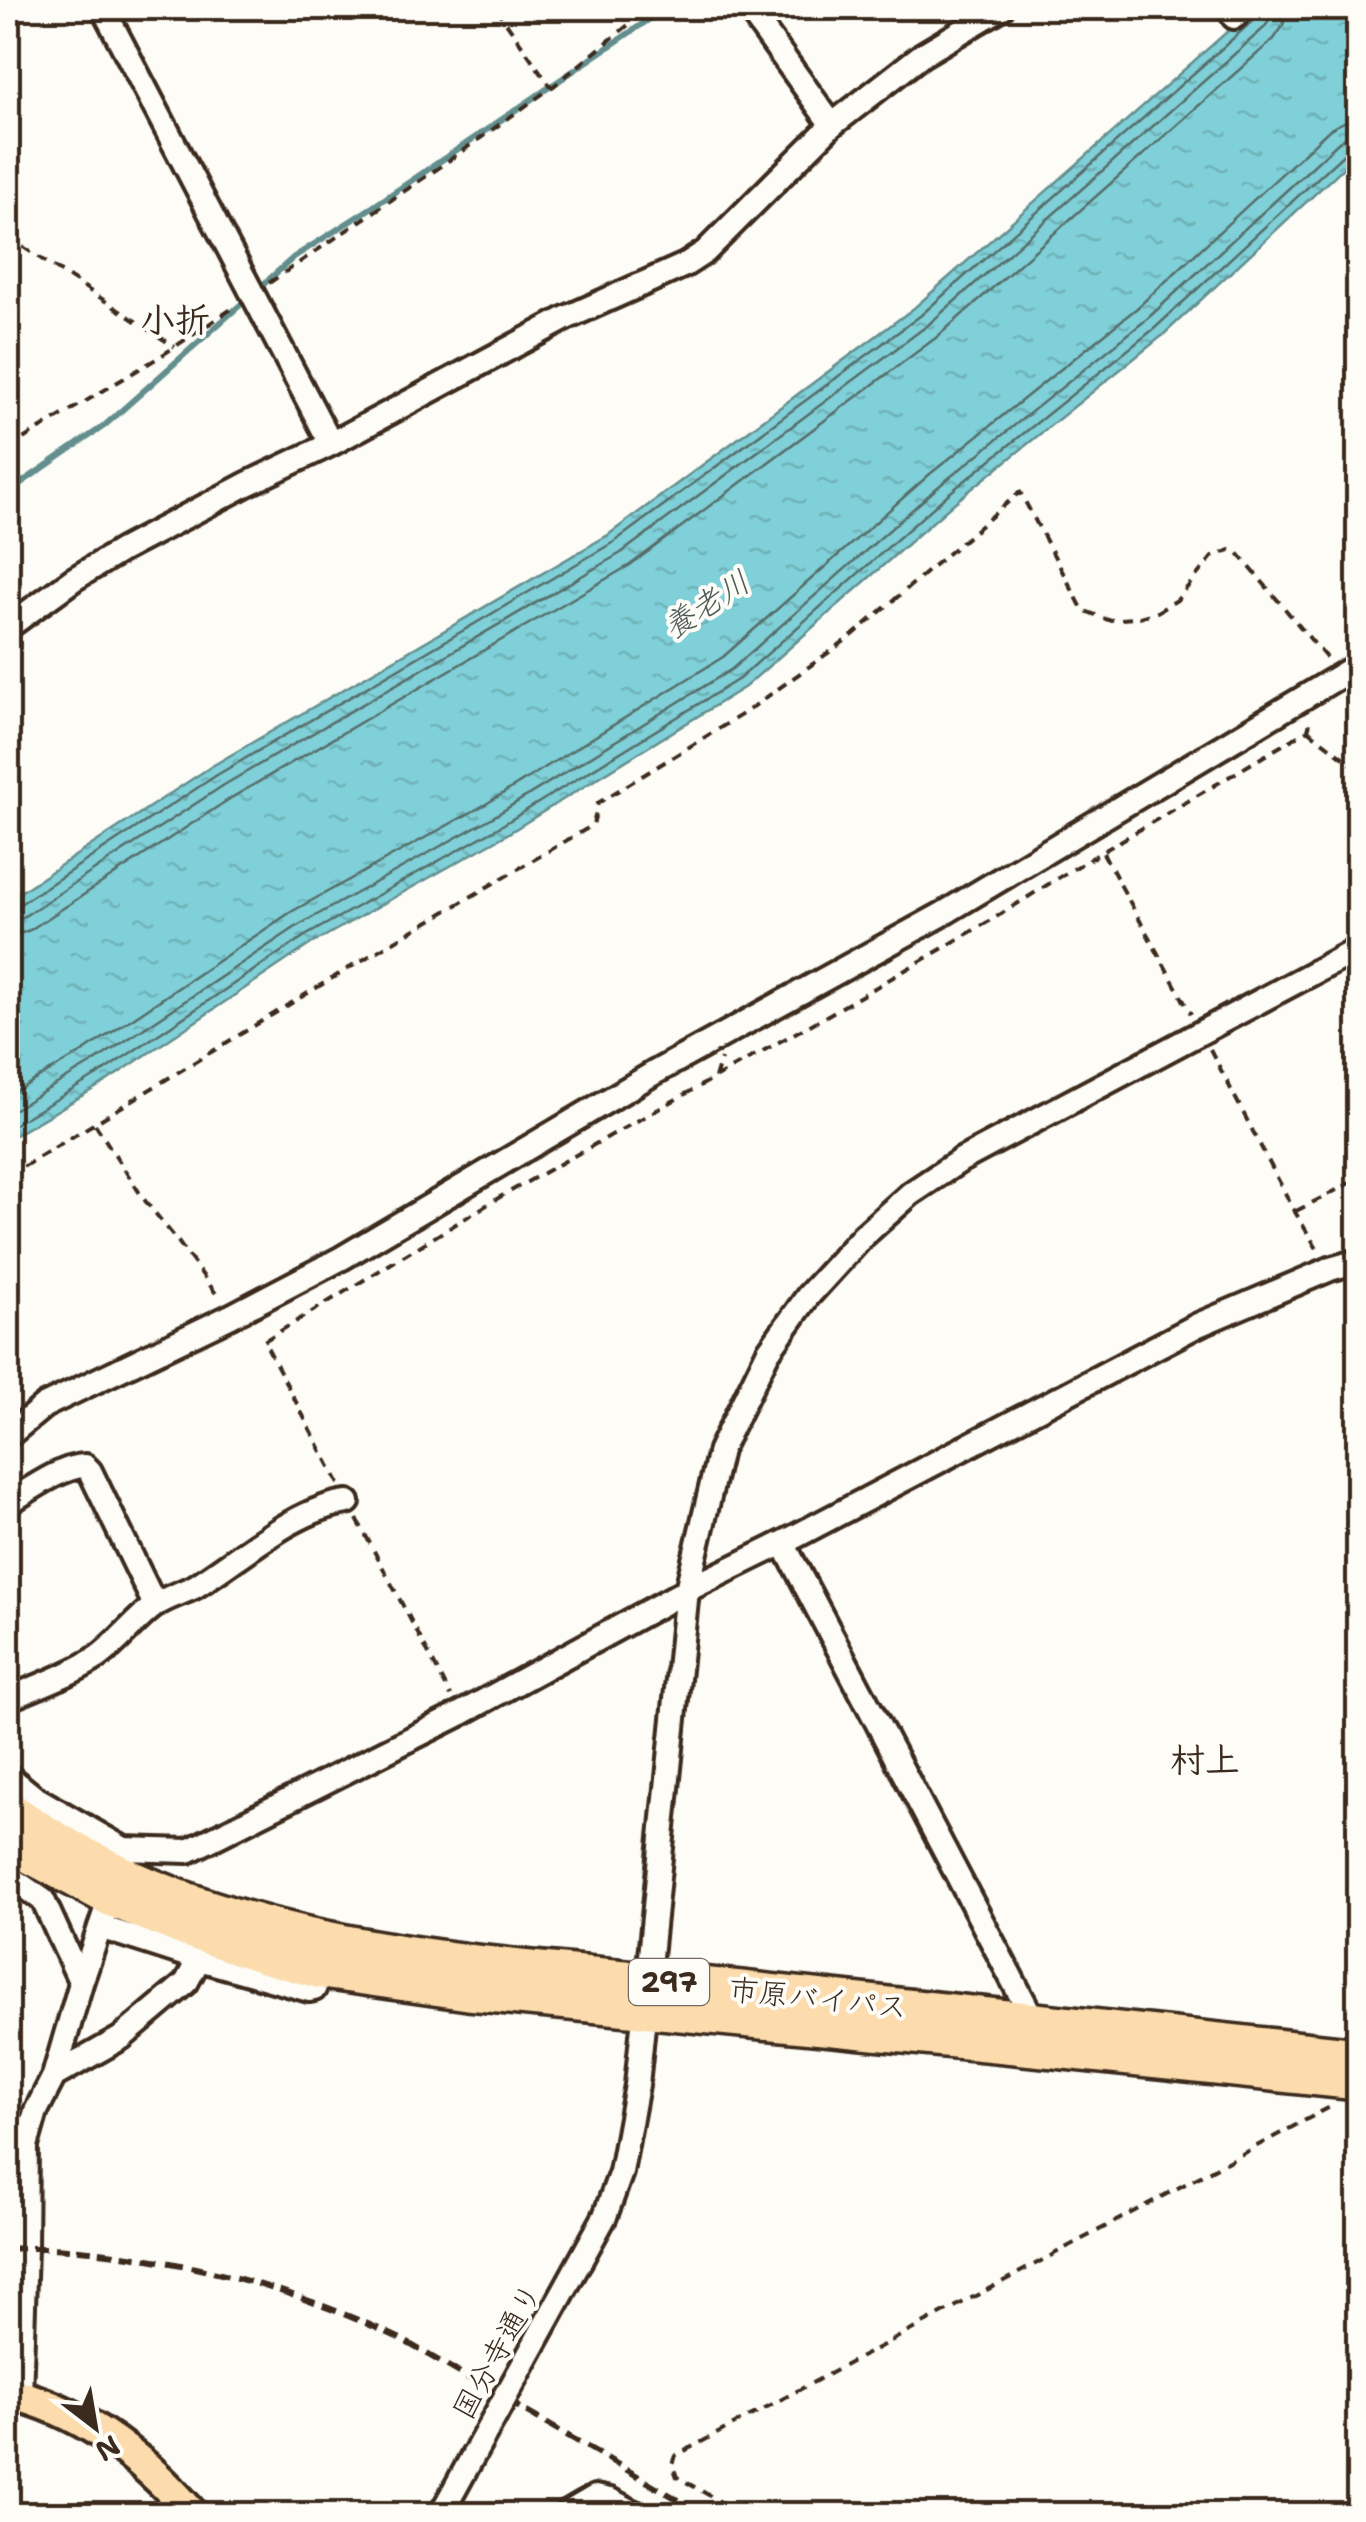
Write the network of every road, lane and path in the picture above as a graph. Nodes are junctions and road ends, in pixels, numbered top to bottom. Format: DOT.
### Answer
graph roads {
  1 [pos="104,8"];
  2 [pos="496,8"];
  3 [pos="649,8"];
  4 [pos="748,8"];
  5 [pos="1001,8"];
  6 [pos="551,87"];
  7 [pos="832,125"];
  8 [pos="8,237"];
  9 [pos="253,294"];
  10 [pos="175,348"];
  11 [pos="331,444"];
  12 [pos="8,448"];
  13 [pos="8,627"];
  14 [pos="1340,676"];
  15 [pos="1308,730"];
  16 [pos="1358,769"];
  17 [pos="1104,853"];
  18 [pos="1358,949"];
  19 [pos="1201,1032"];
  20 [pos="94,1123"];
  21 [pos="8,1176"];
  22 [pos="1358,1179"];
  23 [pos="1295,1212"];
  24 [pos="1358,1261"];
  25 [pos="1330,1269"];
  26 [pos="231,1316"];
  27 [pos="8,1436"];
  28 [pos="8,1502"];
  29 [pos="348,1502"];
  30 [pos="783,1543"];
  31 [pos="688,1590"];
  32 [pos="156,1604"];
  33 [pos="8,1698"];
  34 [pos="460,1714"];
  35 [pos="8,1776"];
  36 [pos="8,1808"];
  37 [pos="8,1841"];
  38 [pos="8,1876"];
  39 [pos="105,1912"];
  40 [pos="198,1959"];
  41 [pos="322,1971"];
  42 [pos="81,1983"];
  43 [pos="648,1994"];
  44 [pos="1034,2021"];
  45 [pos="1356,2073"];
  46 [pos="54,2076"];
  47 [pos="14,2395"];
  48 [pos="192,2514"];
  49 [pos="442,2514"];
  50 [pos="566,2514"];
  51 [pos="637,2514"];
  52 [pos="742,2514"];
  1 -- 9 [label="street"];
  2 -- 6 [label="path"];
  3 -- 6 [label="path"];
  4 -- 7 [label="street"];
  5 -- 7 [label="street"];
  6 -- 9 [label="path"];
  7 -- 11 [label="street"];
  8 -- 10 [label="path"];
  9 -- 10 [label="path"];
  9 -- 11 [label="street"];
  10 -- 12 [label="path"];
  11 -- 13 [label="street"];
  14 -- 15 [label="path"];
  14 -- 20 [label="path"];
  14 -- 26 [label="street"];
  15 -- 16 [label="path"];
  15 -- 17 [label="path"];
  17 -- 19 [label="path"];
  17 -- 29 [label="path"];
  18 -- 19 [label="street, 国分寺通り"];
  19 -- 23 [label="path"];
  19 -- 31 [label="street, 国分寺通り"];
  20 -- 21 [label="path"];
  20 -- 26 [label="path"];
  22 -- 23 [label="path"];
  23 -- 25 [label="path"];
  24 -- 25 [label="street"];
  25 -- 30 [label="street"];
  26 -- 27 [label="street"];
  28 -- 32 [label="street"];
  29 -- 32 [label="street"];
  29 -- 34 [label="path"];
  30 -- 31 [label="street"];
  30 -- 44 [label="street"];
  31 -- 34 [label="street"];
  31 -- 43 [label="street, 国分寺通り"];
  32 -- 33 [label="street"];
  34 -- 35 [label="street"];
  36 -- 43 [label="highway, 市原バイパス / 297"];
  37 -- 39 [label="highway, 市原バイパス / 297"];
  38 -- 42 [label="street"];
  39 -- 40 [label="street"];
  39 -- 41 [label="highway, 市原バイパス / 297"];
  39 -- 42 [label="street"];
  40 -- 41 [label="street"];
  40 -- 46 [label="street"];
  41 -- 43 [label="highway, 市原バイパス / 297"];
  42 -- 46 [label="street"];
  43 -- 44 [label="highway, 市原バイパス / 297"];
  43 -- 45 [label="highway, 市原バイパス / 297"];
  43 -- 49 [label="street, 国分寺通り, bridge"];
  44 -- 45 [label="highway, 市原バイパス / 297"];
  45 -- 52 [label="path"];
  46 -- 47 [label="street"];
  47 -- 48 [label="main road"];
  50 -- 51 [label="street"];
}
